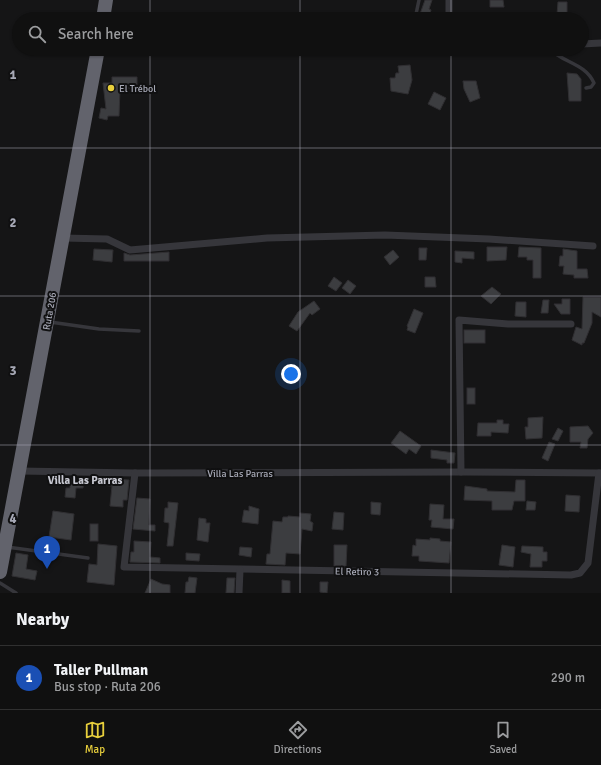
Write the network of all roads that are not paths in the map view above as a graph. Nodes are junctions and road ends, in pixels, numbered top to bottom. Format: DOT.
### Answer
graph roads {
  1 [pos="106,0"];
  2 [pos="419,0"];
  3 [pos="449,0"];
  4 [pos="104,12"];
  5 [pos="416,12"];
  6 [pos="449,12"];
  7 [pos="601,43"];
  8 [pos="589,44"];
  9 [pos="97,56"];
  10 [pos="557,56"];
  11 [pos="586,88"];
  12 [pos="63,238"];
  13 [pos="593,246"];
  14 [pos="47,322"];
  15 [pos="571,324"];
  16 [pos="138,331"];
  17 [pos="20,471"];
  18 [pos="461,472"];
  19 [pos="135,473"];
  20 [pos="600,474"];
  21 [pos="5,547"];
  22 [pos="88,558"];
  23 [pos="240,570"];
  24 [pos="0,572"];
  25 [pos="0,583"];
  26 [pos="16,593"];
  27 [pos="239,593"];
  1 -- 4 [label="highway"];
  2 -- 5 [label="lane"];
  3 -- 6 [label="street"];
  7 -- 8 [label="street"];
  9 -- 12 [label="highway, Ruta 206"];
  10 -- 11 [label="lane"];
  12 -- 13 [label="street"];
  12 -- 14 [label="highway, Ruta 206"];
  14 -- 16 [label="lane"];
  14 -- 17 [label="highway, Ruta 206"];
  15 -- 18 [label="street"];
  17 -- 19 [label="street, Villa Las Parras"];
  17 -- 21 [label="highway, Ruta 206"];
  18 -- 19 [label="street, Villa Las Parras"];
  18 -- 20 [label="street, Villa Las Parras"];
  19 -- 23 [label="street, El Retiro 3"];
  20 -- 23 [label="street, El Retiro 3"];
  21 -- 22 [label="lane"];
  21 -- 24 [label="highway, Ruta 206"];
  23 -- 27 [label="street"];
  25 -- 26 [label="lane"];
}
